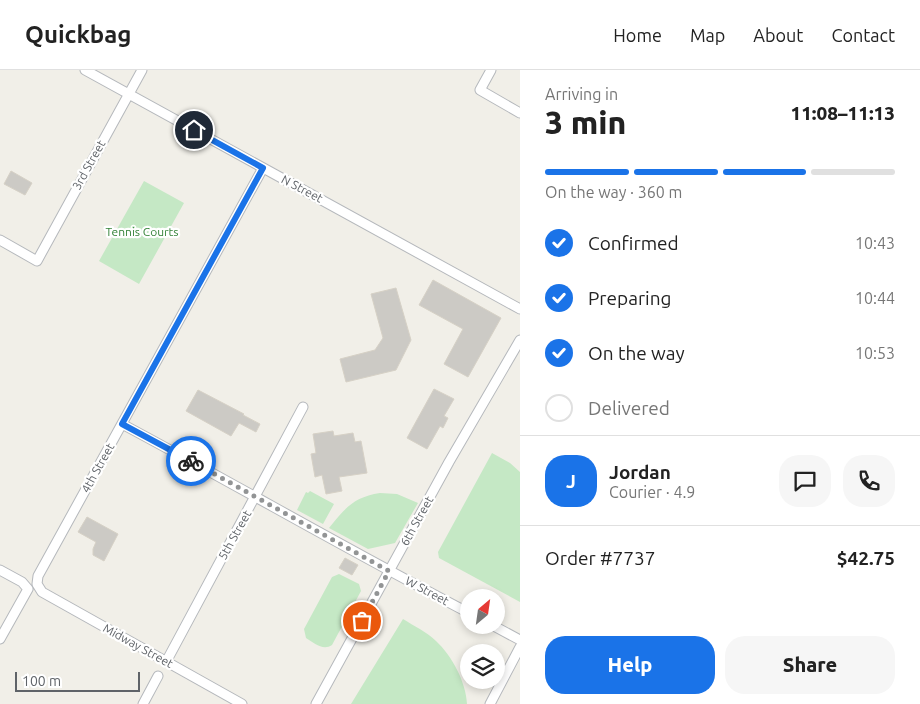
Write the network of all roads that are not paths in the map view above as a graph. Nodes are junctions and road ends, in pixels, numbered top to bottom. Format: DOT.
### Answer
graph roads {
  1 [pos="85,70"];
  2 [pos="142,70"];
  3 [pos="490,71"];
  4 [pos="129,94"];
  5 [pos="520,113"];
  6 [pos="263,168"];
  7 [pos="0,240"];
  8 [pos="520,309"];
  9 [pos="520,340"];
  10 [pos="303,408"];
  11 [pos="122,424"];
  12 [pos="256,496"];
  13 [pos="0,570"];
  14 [pos="389,571"];
  15 [pos="37,584"];
  16 [pos="460,608"];
  17 [pos="505,632"];
  18 [pos="0,640"];
  19 [pos="520,640"];
  20 [pos="520,647"];
  21 [pos="166,662"];
  22 [pos="158,676"];
  23 [pos="142,704"];
  24 [pos="242,704"];
  25 [pos="316,704"];
  26 [pos="490,704"];
  1 -- 4 [label="street, N Street"];
  2 -- 4 [label="street, 3rd Street"];
  3 -- 5 [label="street"];
  4 -- 6 [label="street, N Street"];
  4 -- 7 [label="street, 3rd Street"];
  6 -- 8 [label="street, N Street"];
  6 -- 11 [label="street, 4th Street"];
  9 -- 14 [label="street, 6th Street"];
  10 -- 12 [label="street, 5th Street"];
  11 -- 12 [label="street, W Street"];
  11 -- 15 [label="street, 4th Street"];
  12 -- 14 [label="street, W Street"];
  12 -- 21 [label="street, 5th Street"];
  13 -- 18 [label="street"];
  14 -- 16 [label="street, W Street"];
  14 -- 25 [label="street, 6th Street"];
  15 -- 21 [label="street, Midway Street"];
  17 -- 19 [label="street"];
  20 -- 26 [label="street"];
  21 -- 24 [label="street, Midway Street"];
  22 -- 23 [label="street"];
}
